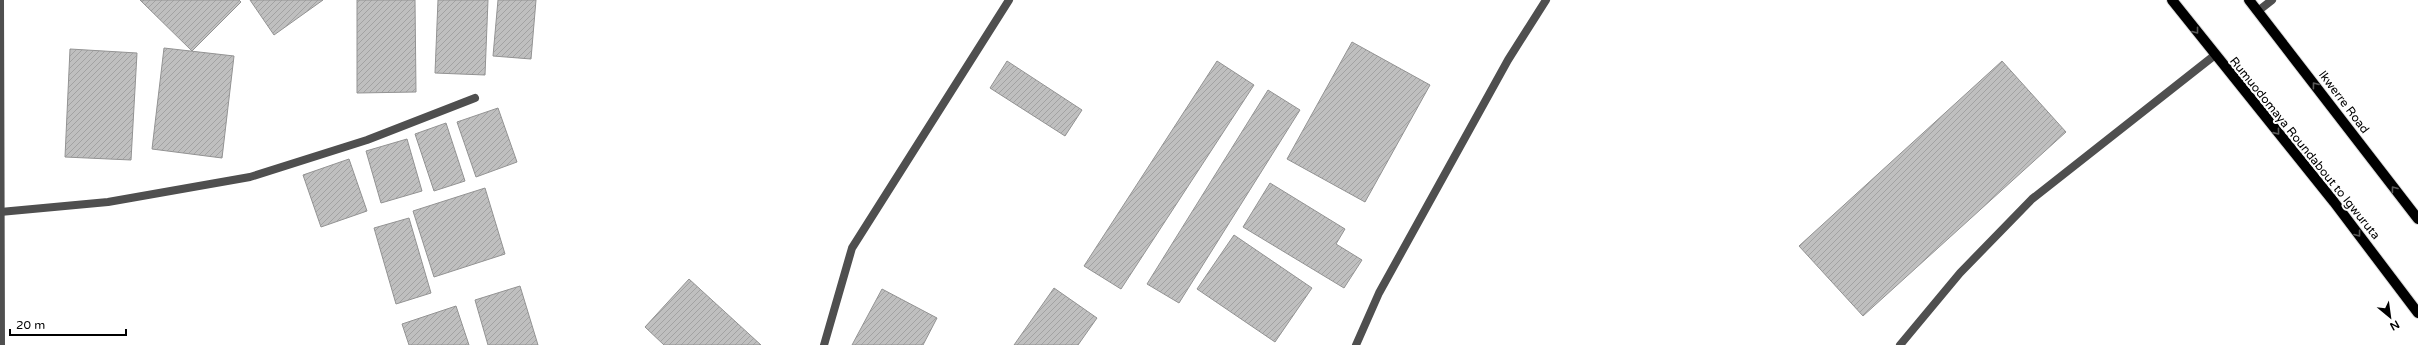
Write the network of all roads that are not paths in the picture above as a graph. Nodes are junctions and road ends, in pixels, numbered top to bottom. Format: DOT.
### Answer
graph roads {
  1 [pos="0,0"];
  2 [pos="1009,0"];
  3 [pos="1546,0"];
  4 [pos="2172,0"];
  5 [pos="2249,0"];
  6 [pos="2272,0"];
  7 [pos="2258,11"];
  8 [pos="0,28"];
  9 [pos="2215,55"];
  10 [pos="475,98"];
  11 [pos="0,212"];
  12 [pos="2418,220"];
  13 [pos="2418,313"];
  14 [pos="1,345"];
  15 [pos="824,345"];
  16 [pos="1356,345"];
  17 [pos="1900,345"];
  1 -- 8 [label="street"];
  2 -- 15 [label="street"];
  3 -- 16 [label="street"];
  4 -- 9 [label="main road, Rumuodomaya Roundabout to Igwuruta, one-way"];
  5 -- 7 [label="main road, Ikwerre Road"];
  6 -- 7 [label="street"];
  12 -- 7 [label="main road, Ikwerre Road, one-way"];
  8 -- 11 [label="street"];
  9 -- 13 [label="main road, Rumuodomaya Roundabout to Igwuruta, one-way"];
  9 -- 17 [label="street"];
  10 -- 11 [label="street"];
  11 -- 14 [label="street"];
}
